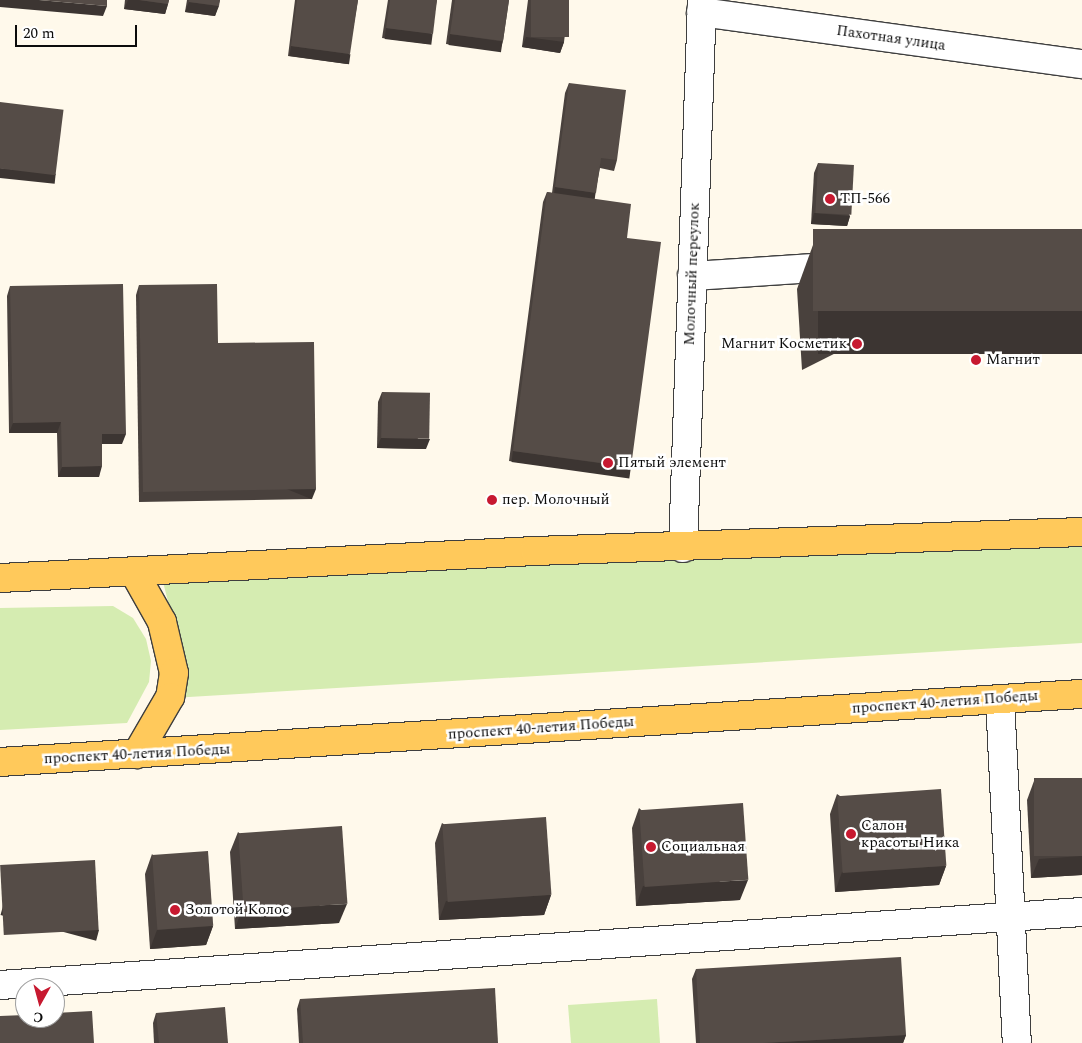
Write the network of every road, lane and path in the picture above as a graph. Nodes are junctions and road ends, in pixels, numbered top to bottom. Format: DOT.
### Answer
graph roads {
  1 [pos="701,6"];
  2 [pos="1082,64"];
  3 [pos="867,264"];
  4 [pos="692,276"];
  5 [pos="1082,532"];
  6 [pos="683,548"];
  7 [pos="135,574"];
  8 [pos="0,578"];
  9 [pos="1082,694"];
  10 [pos="1000,699"];
  11 [pos="137,754"];
  12 [pos="0,762"];
  13 [pos="1082,912"];
  14 [pos="1012,916"];
  15 [pos="0,984"];
  16 [pos="1017,1043"];
  1 -- 2 [label="street, Пахотная улица"];
  1 -- 4 [label="street, Молочный переулок"];
  3 -- 4 [label="street"];
  4 -- 6 [label="street, Молочный переулок"];
  5 -- 6 [label="main road"];
  6 -- 7 [label="main road"];
  7 -- 8 [label="main road"];
  7 -- 11 [label="main road"];
  9 -- 10 [label="main road, проспект 40-летия Победы"];
  10 -- 11 [label="main road, проспект 40-летия Победы"];
  10 -- 14 [label="street"];
  11 -- 12 [label="main road, проспект 40-летия Победы"];
  13 -- 14 [label="street"];
  14 -- 15 [label="street"];
  14 -- 16 [label="street"];
}
